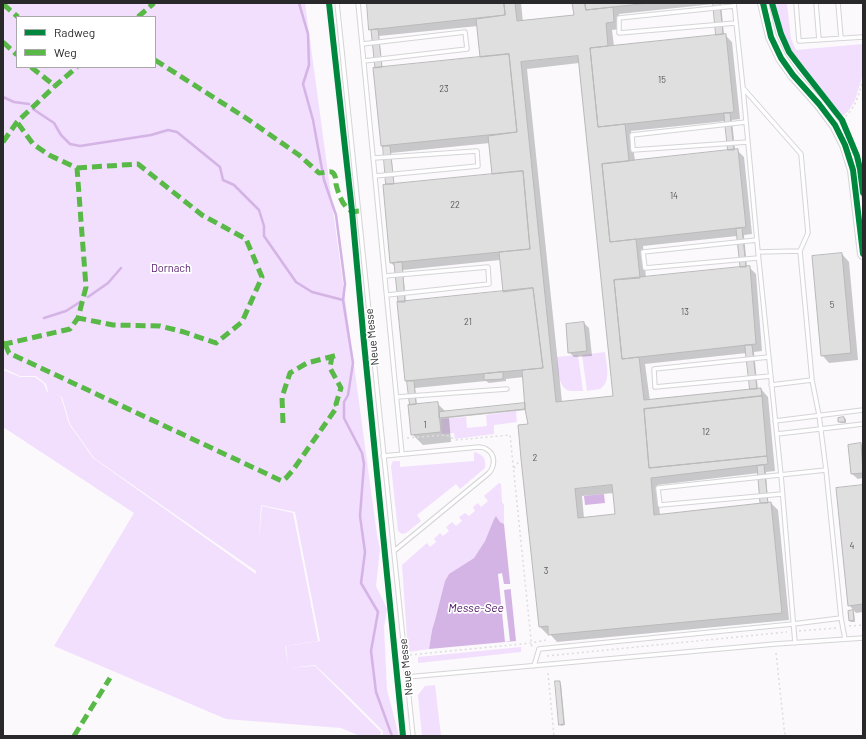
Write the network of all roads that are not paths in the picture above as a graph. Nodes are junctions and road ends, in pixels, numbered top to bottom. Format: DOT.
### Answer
graph roads {
  1 [pos="337,3"];
  2 [pos="358,3"];
  3 [pos="763,3"];
  4 [pos="796,3"];
  5 [pos="816,3"];
  6 [pos="838,3"];
  7 [pos="734,4"];
  8 [pos="736,23"];
  9 [pos="863,37"];
  10 [pos="841,38"];
  11 [pos="819,40"];
  12 [pos="362,44"];
  13 [pos="364,61"];
  14 [pos="743,88"];
  15 [pos="746,122"];
  16 [pos="748,142"];
  17 [pos="374,158"];
  18 [pos="863,169"];
  19 [pos="853,170"];
  20 [pos="375,176"];
  21 [pos="757,240"];
  22 [pos="800,251"];
  23 [pos="758,252"];
  24 [pos="863,254"];
  25 [pos="758,258"];
  26 [pos="385,276"];
  27 [pos="387,295"];
  28 [pos="769,357"];
  29 [pos="770,376"];
  30 [pos="812,380"];
  31 [pos="771,385"];
  32 [pos="507,388"];
  33 [pos="397,397"];
  34 [pos="863,410"];
  35 [pos="819,415"];
  36 [pos="775,421"];
  37 [pos="863,424"];
  38 [pos="821,429"];
  39 [pos="777,434"];
  40 [pos="402,454"];
  41 [pos="383,456"];
  42 [pos="826,470"];
  43 [pos="781,475"];
  44 [pos="782,494"];
  45 [pos="394,551"];
  46 [pos="841,618"];
  47 [pos="793,624"];
  48 [pos="863,638"];
  49 [pos="844,639"];
  50 [pos="795,643"];
  51 [pos="534,666"];
  52 [pos="407,677"];
  53 [pos="413,736"];
  1 -- 41 [label="lane, Neue Messe"];
  2 -- 12 [label="lane"];
  3 -- 19 [label="street"];
  4 -- 11 [label="lane"];
  5 -- 11 [label="lane"];
  6 -- 10 [label="lane"];
  7 -- 8 [label="lane"];
  7 -- 8 [label="lane"];
  8 -- 14 [label="lane"];
  9 -- 10 [label="lane"];
  10 -- 11 [label="lane"];
  12 -- 13 [label="lane"];
  12 -- 13 [label="lane"];
  13 -- 17 [label="lane"];
  14 -- 15 [label="lane"];
  14 -- 22 [label="lane"];
  15 -- 16 [label="lane"];
  15 -- 16 [label="lane"];
  16 -- 21 [label="lane"];
  17 -- 20 [label="lane"];
  17 -- 20 [label="lane"];
  18 -- 19 [label="lane"];
  19 -- 24 [label="street"];
  20 -- 26 [label="lane"];
  21 -- 23 [label="lane"];
  21 -- 25 [label="lane"];
  22 -- 23 [label="lane"];
  22 -- 30 [label="lane"];
  23 -- 25 [label="lane"];
  25 -- 28 [label="lane"];
  26 -- 27 [label="lane"];
  26 -- 27 [label="lane"];
  27 -- 33 [label="lane"];
  28 -- 29 [label="lane"];
  28 -- 29 [label="lane"];
  29 -- 31 [label="lane"];
  30 -- 31 [label="lane"];
  30 -- 35 [label="lane"];
  31 -- 36 [label="lane"];
  32 -- 33 [label="lane"];
  33 -- 40 [label="lane"];
  34 -- 35 [label="lane"];
  35 -- 36 [label="lane"];
  35 -- 38 [label="lane"];
  36 -- 39 [label="lane"];
  37 -- 38 [label="lane"];
  38 -- 39 [label="lane"];
  38 -- 42 [label="lane"];
  39 -- 43 [label="lane"];
  40 -- 41 [label="lane"];
  40 -- 45 [label="lane"];
  41 -- 45 [label="lane, Neue Messe"];
  42 -- 43 [label="lane"];
  42 -- 46 [label="lane"];
  43 -- 44 [label="lane"];
  43 -- 44 [label="lane"];
  44 -- 47 [label="lane"];
  45 -- 52 [label="lane, Neue Messe"];
  46 -- 47 [label="lane"];
  46 -- 49 [label="lane"];
  47 -- 50 [label="lane"];
  47 -- 51 [label="lane"];
  48 -- 49 [label="lane"];
  49 -- 50 [label="lane"];
  50 -- 51 [label="lane"];
  51 -- 52 [label="lane"];
  52 -- 53 [label="lane, Neue Messe"];
}
